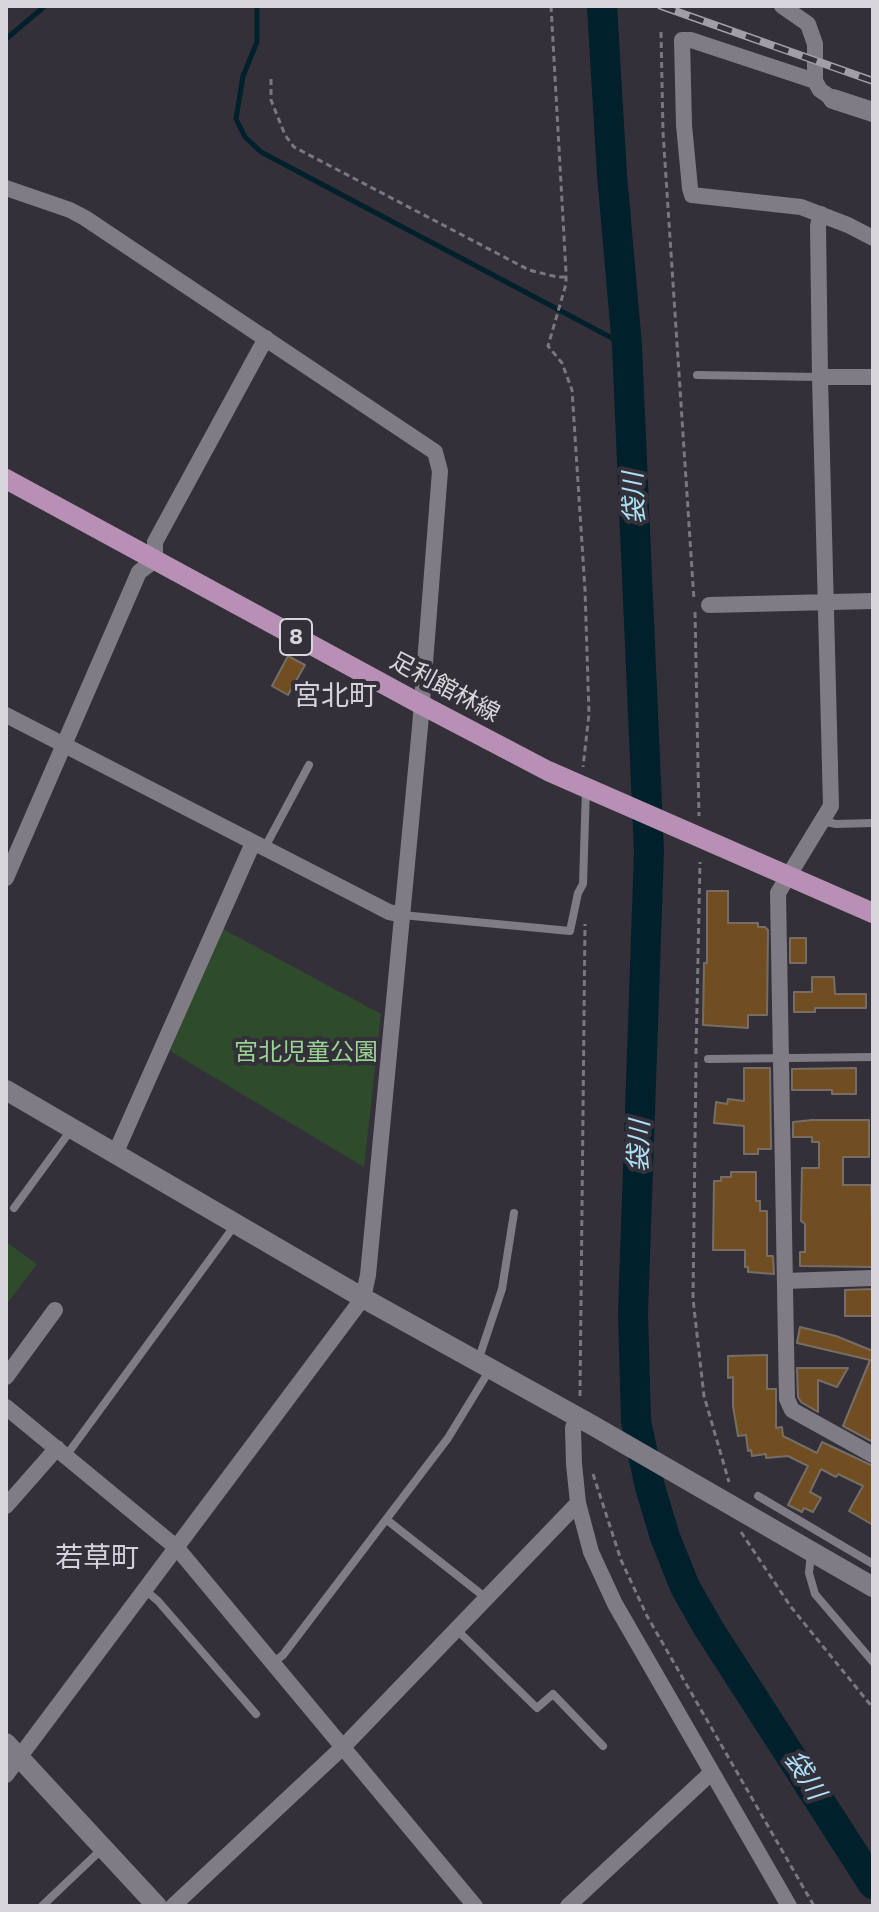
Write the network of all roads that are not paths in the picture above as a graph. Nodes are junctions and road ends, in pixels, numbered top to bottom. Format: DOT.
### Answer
graph roads {
  1 [pos="782,6"];
  2 [pos="815,81"];
  3 [pos="833,99"];
  4 [pos="873,112"];
  5 [pos="6,188"];
  6 [pos="821,214"];
  7 [pos="873,238"];
  8 [pos="266,338"];
  9 [pos="697,375"];
  10 [pos="820,377"];
  11 [pos="873,377"];
  12 [pos="6,479"];
  13 [pos="155,560"];
  14 [pos="873,601"];
  15 [pos="825,602"];
  16 [pos="709,605"];
  17 [pos="422,705"];
  18 [pos="6,715"];
  19 [pos="64,745"];
  20 [pos="309,765"];
  21 [pos="584,787"];
  22 [pos="821,821"];
  23 [pos="873,823"];
  24 [pos="258,846"];
  25 [pos="787,876"];
  26 [pos="6,878"];
  27 [pos="873,913"];
  28 [pos="402,915"];
  29 [pos="873,1057"];
  30 [pos="708,1059"];
  31 [pos="780,1059"];
  32 [pos="6,1090"];
  33 [pos="72,1129"];
  34 [pos="115,1154"];
  35 [pos="14,1208"];
  36 [pos="514,1213"];
  37 [pos="236,1224"];
  38 [pos="873,1278"];
  39 [pos="785,1281"];
  40 [pos="363,1298"];
  41 [pos="55,1310"];
  42 [pos="484,1366"];
  43 [pos="6,1377"];
  44 [pos="6,1407"];
  45 [pos="584,1415"];
  46 [pos="61,1452"];
  47 [pos="873,1455"];
  48 [pos="758,1496"];
  49 [pos="578,1503"];
  50 [pos="6,1506"];
  51 [pos="387,1520"];
  52 [pos="177,1548"];
  53 [pos="811,1552"];
  54 [pos="873,1564"];
  55 [pos="873,1587"];
  56 [pos="144,1589"];
  57 [pos="486,1598"];
  58 [pos="455,1629"];
  59 [pos="274,1662"];
  60 [pos="873,1662"];
  61 [pos="256,1714"];
  62 [pos="344,1746"];
  63 [pos="603,1746"];
  64 [pos="13,1750"];
  65 [pos="711,1773"];
  66 [pos="6,1775"];
  67 [pos="103,1848"];
  68 [pos="42,1906"];
  69 [pos="157,1906"];
  70 [pos="173,1906"];
  71 [pos="475,1906"];
  72 [pos="568,1906"];
  73 [pos="789,1906"];
  1 -- 2 [label="street"];
  2 -- 3 [label="street"];
  2 -- 6 [label="street"];
  3 -- 4 [label="street"];
  5 -- 8 [label="street"];
  6 -- 7 [label="street"];
  6 -- 10 [label="street"];
  8 -- 13 [label="street"];
  8 -- 17 [label="street"];
  9 -- 10 [label="lane"];
  10 -- 11 [label="street"];
  10 -- 15 [label="street"];
  12 -- 13 [label="main road, 足利館林線 / 8"];
  13 -- 17 [label="main road, 足利館林線 / 8"];
  13 -- 19 [label="street"];
  14 -- 15 [label="street"];
  15 -- 16 [label="street"];
  15 -- 22 [label="street"];
  17 -- 21 [label="main road, 足利館林線 / 8"];
  17 -- 28 [label="street"];
  18 -- 19 [label="street"];
  19 -- 24 [label="street"];
  19 -- 26 [label="street"];
  20 -- 24 [label="lane"];
  21 -- 25 [label="main road, 足利館林線 / 8"];
  21 -- 28 [label="lane"];
  22 -- 23 [label="lane"];
  22 -- 25 [label="street"];
  24 -- 28 [label="street"];
  24 -- 34 [label="street"];
  25 -- 27 [label="main road, 足利館林線 / 8"];
  25 -- 31 [label="street"];
  28 -- 40 [label="street"];
  29 -- 31 [label="lane"];
  30 -- 31 [label="lane"];
  31 -- 39 [label="street"];
  32 -- 33 [label="street"];
  33 -- 34 [label="street"];
  33 -- 35 [label="lane"];
  34 -- 37 [label="street"];
  36 -- 42 [label="lane"];
  37 -- 40 [label="street"];
  37 -- 46 [label="lane"];
  38 -- 39 [label="street"];
  39 -- 47 [label="street"];
  40 -- 42 [label="street"];
  40 -- 52 [label="street"];
  41 -- 43 [label="street"];
  42 -- 45 [label="street"];
  42 -- 51 [label="lane"];
  44 -- 46 [label="street"];
  45 -- 49 [label="street"];
  45 -- 53 [label="street"];
  46 -- 50 [label="street"];
  46 -- 52 [label="street"];
  48 -- 54 [label="lane"];
  49 -- 57 [label="street"];
  49 -- 65 [label="street"];
  51 -- 57 [label="lane"];
  51 -- 59 [label="lane"];
  52 -- 56 [label="street"];
  52 -- 59 [label="street"];
  53 -- 55 [label="street"];
  53 -- 60 [label="lane"];
  56 -- 61 [label="lane"];
  56 -- 64 [label="street"];
  57 -- 58 [label="street"];
  58 -- 62 [label="street"];
  58 -- 63 [label="lane"];
  59 -- 62 [label="street"];
  62 -- 70 [label="street"];
  62 -- 71 [label="street"];
  64 -- 66 [label="street"];
  64 -- 67 [label="street"];
  65 -- 72 [label="street"];
  65 -- 73 [label="street"];
  67 -- 68 [label="lane"];
  67 -- 69 [label="street"];
}
